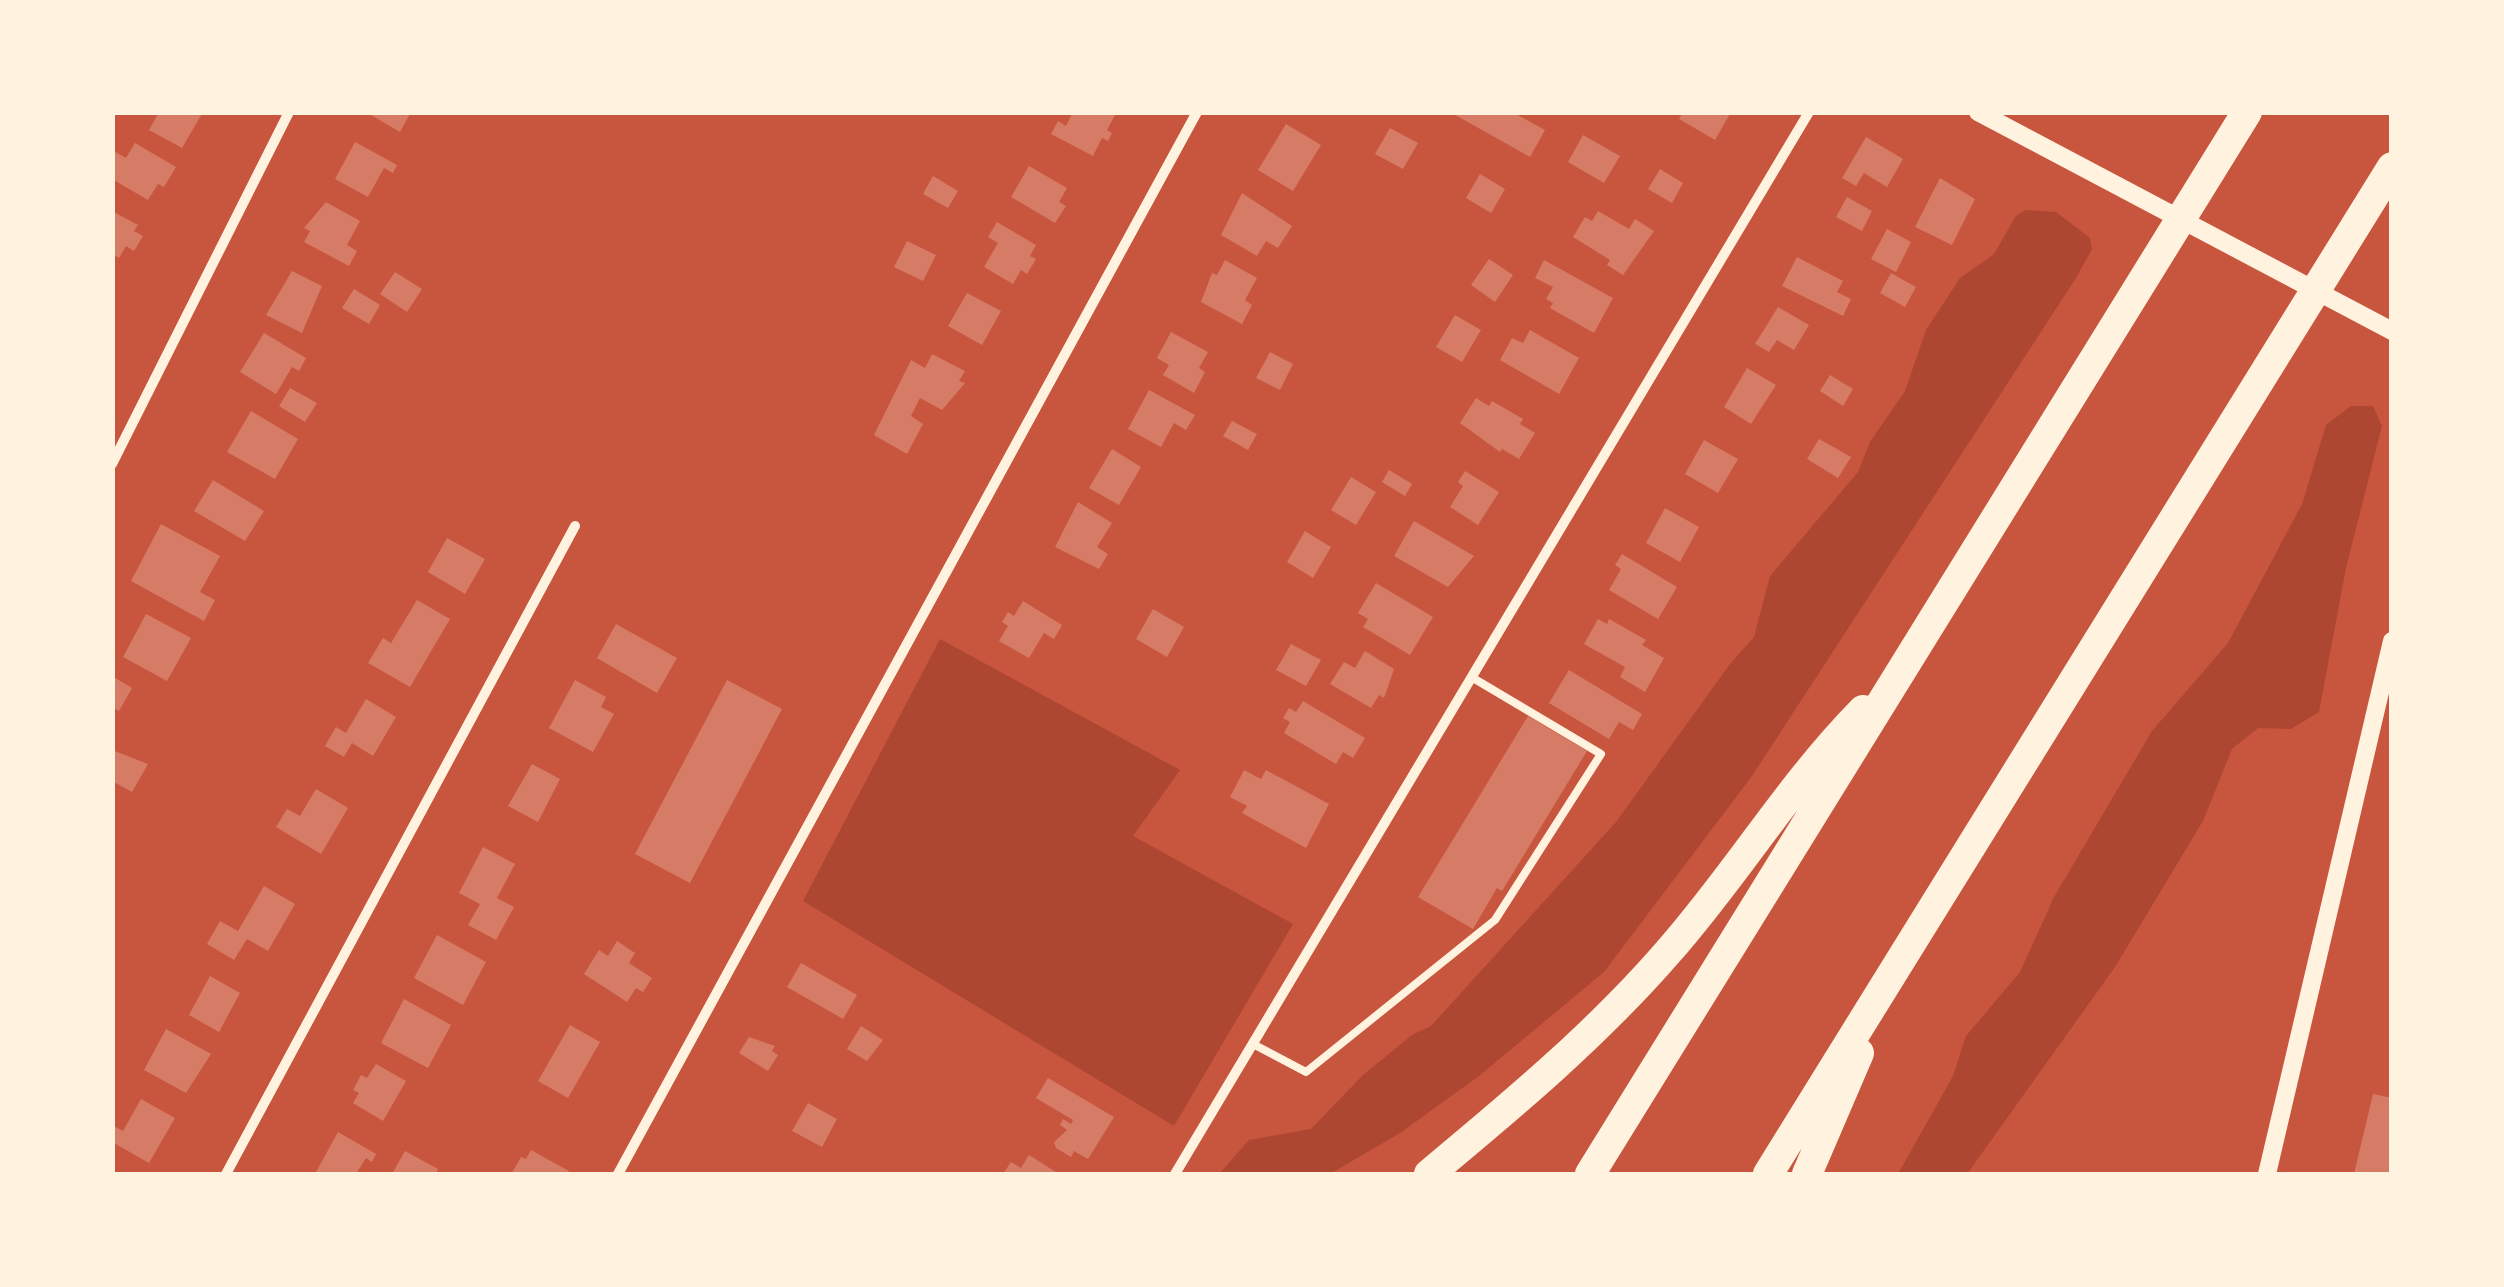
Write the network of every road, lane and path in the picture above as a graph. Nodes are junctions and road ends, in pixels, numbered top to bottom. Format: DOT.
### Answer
graph roads {
  1 [pos="289,112"];
  2 [pos="1197,112"];
  3 [pos="1809,112"];
  4 [pos="2247,112"];
  5 [pos="1989,115"];
  6 [pos="2392,167"];
  7 [pos="2384,327"];
  8 [pos="112,464"];
  9 [pos="575,526"];
  10 [pos="2392,641"];
  11 [pos="1898,677"];
  12 [pos="1473,678"];
  13 [pos="1875,1002"];
  14 [pos="1253,1044"];
  15 [pos="226,1174"];
  16 [pos="618,1174"];
  17 [pos="1175,1174"];
  18 [pos="1429,1174"];
  19 [pos="1590,1174"];
  20 [pos="1768,1174"];
  21 [pos="1807,1174"];
  22 [pos="2267,1174"];
  1 -- 8 [label="street"];
  2 -- 16 [label="street"];
  3 -- 12 [label="street"];
  4 -- 11 [label="highway"];
  5 -- 7 [label="street"];
  6 -- 13 [label="highway"];
  9 -- 15 [label="street"];
  10 -- 22 [label="street"];
  11 -- 18 [label="highway"];
  11 -- 19 [label="highway"];
  12 -- 14 [label="street"];
  12 -- 14 [label="lane"];
  13 -- 20 [label="highway"];
  13 -- 21 [label="highway"];
  14 -- 17 [label="street"];
}
